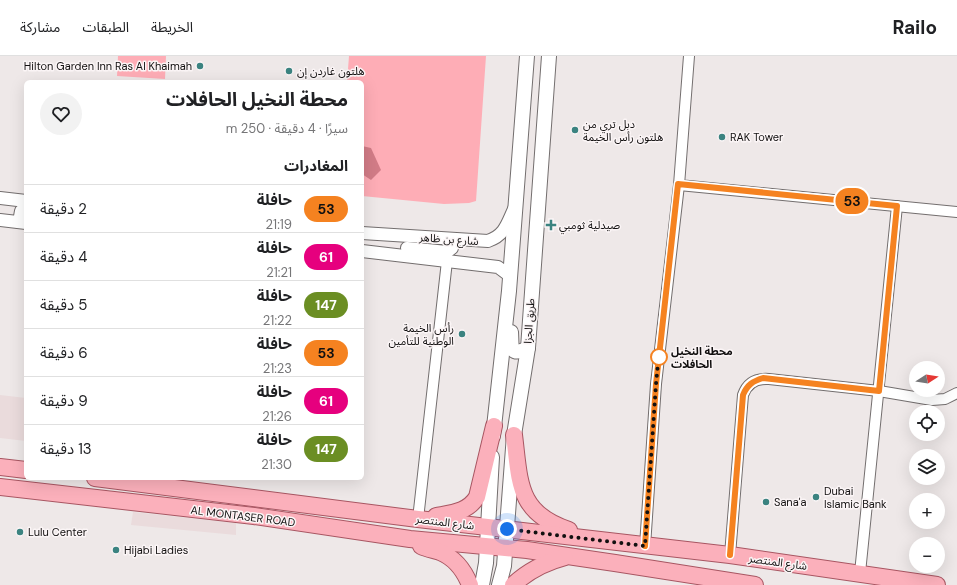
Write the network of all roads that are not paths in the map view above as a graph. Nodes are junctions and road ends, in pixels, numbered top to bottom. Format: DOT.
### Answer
graph roads {
  1 [pos="527,56"];
  2 [pos="549,56"];
  3 [pos="689,56"];
  4 [pos="678,184"];
  5 [pos="0,198"];
  6 [pos="24,201"];
  7 [pos="516,204"];
  8 [pos="897,206"];
  9 [pos="24,209"];
  10 [pos="957,212"];
  11 [pos="0,220"];
  12 [pos="22,223"];
  13 [pos="364,233"];
  14 [pos="454,240"];
  15 [pos="364,250"];
  16 [pos="364,251"];
  17 [pos="447,261"];
  18 [pos="510,276"];
  19 [pos="509,291"];
  20 [pos="528,348"];
  21 [pos="879,391"];
  22 [pos="957,393"];
  23 [pos="494,426"];
  24 [pos="514,435"];
  25 [pos="491,460"];
  26 [pos="0,467"];
  27 [pos="24,470"];
  28 [pos="111,480"];
  29 [pos="0,487"];
  30 [pos="511,488"];
  31 [pos="418,519"];
  32 [pos="488,527"];
  33 [pos="507,529"];
  34 [pos="410,539"];
  35 [pos="601,540"];
  36 [pos="645,546"];
  37 [pos="487,547"];
  38 [pos="505,548"];
  39 [pos="730,555"];
  40 [pos="569,556"];
  41 [pos="860,573"];
  42 [pos="470,585"];
  43 [pos="482,585"];
  44 [pos="499,585"];
  45 [pos="513,585"];
  46 [pos="754,585"];
  47 [pos="937,585"];
  1 -- 7 [label="main road, طريق الجزا"];
  2 -- 20 [label="main road, طريق الجزا"];
  3 -- 4 [label="street"];
  4 -- 8 [label="street"];
  4 -- 36 [label="street"];
  5 -- 6 [label="street"];
  7 -- 14 [label="street, شارع بن ظاهر"];
  7 -- 18 [label="main road, طريق الجزا"];
  8 -- 10 [label="street"];
  8 -- 21 [label="street"];
  9 -- 12 [label="street"];
  11 -- 12 [label="street"];
  13 -- 14 [label="street, شارع بن ظاهر"];
  14 -- 15 [label="street"];
  16 -- 17 [label="street, شارع بن ظاهر"];
  17 -- 18 [label="street, شارع بن ظاهر"];
  17 -- 31 [label="street"];
  18 -- 19 [label="main road, طريق الجزا"];
  19 -- 20 [label="main road"];
  19 -- 23 [label="main road, طريق الجزا"];
  20 -- 24 [label="main road, طريق الجزا"];
  21 -- 22 [label="street"];
  21 -- 39 [label="street"];
  21 -- 41 [label="street"];
  23 -- 25 [label="main road, طريق الجزا"];
  23 -- 31 [label="main road"];
  24 -- 30 [label="main road, طريق الجزا"];
  24 -- 35 [label="main road"];
  25 -- 30 [label="main road"];
  25 -- 32 [label="main road, طريق الجزا"];
  26 -- 27 [label="main road"];
  28 -- 31 [label="main road, شارع المنتصر"];
  29 -- 34 [label="main road, AL MONTASER ROAD"];
  30 -- 33 [label="main road, طريق الجزا"];
  31 -- 32 [label="main road, شارع المنتصر"];
  32 -- 33 [label="main road, شارع المنتصر"];
  32 -- 37 [label="main road, طريق الجزا"];
  33 -- 35 [label="main road, شارع المنتصر"];
  33 -- 38 [label="main road, طريق الجزا"];
  34 -- 37 [label="main road, AL MONTASER ROAD"];
  34 -- 42 [label="main road"];
  35 -- 36 [label="main road, شارع المنتصر"];
  36 -- 39 [label="main road, شارع المنتصر"];
  37 -- 38 [label="main road"];
  37 -- 43 [label="main road, طريق الجزا"];
  38 -- 40 [label="main road"];
  38 -- 44 [label="main road, طريق الجزا"];
  39 -- 41 [label="main road, شارع المنتصر"];
  40 -- 45 [label="main road"];
  40 -- 46 [label="main road"];
  41 -- 47 [label="main road, شارع المنتصر"];
}
